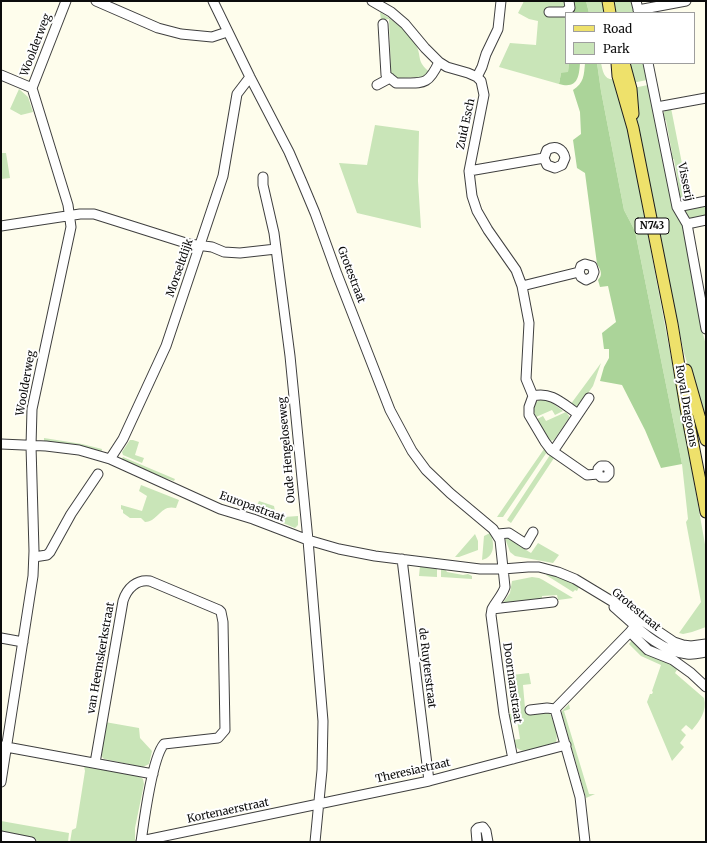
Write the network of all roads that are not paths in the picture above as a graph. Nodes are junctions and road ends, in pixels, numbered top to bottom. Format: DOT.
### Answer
graph roads {
  1 [pos="66,1"];
  2 [pos="96,1"];
  3 [pos="213,1"];
  4 [pos="372,1"];
  5 [pos="501,1"];
  6 [pos="569,1"];
  7 [pos="608,1"];
  8 [pos="686,1"];
  9 [pos="638,8"];
  10 [pos="549,12"];
  11 [pos="610,12"];
  12 [pos="383,24"];
  13 [pos="227,32"];
  14 [pos="439,62"];
  15 [pos="617,64"];
  16 [pos="624,64"];
  17 [pos="648,64"];
  18 [pos="1,75"];
  19 [pos="477,76"];
  20 [pos="250,77"];
  21 [pos="390,78"];
  22 [pos="377,85"];
  23 [pos="32,88"];
  24 [pos="706,98"];
  25 [pos="657,107"];
  26 [pos="633,128"];
  27 [pos="544,158"];
  28 [pos="469,171"];
  29 [pos="263,177"];
  30 [pos="706,201"];
  31 [pos="677,207"];
  32 [pos="70,216"];
  33 [pos="706,220"];
  34 [pos="687,224"];
  35 [pos="1,226"];
  36 [pos="200,246"];
  37 [pos="276,249"];
  38 [pos="579,272"];
  39 [pos="522,286"];
  40 [pos="672,324"];
  41 [pos="706,329"];
  42 [pos="533,396"];
  43 [pos="589,398"];
  44 [pos="578,414"];
  45 [pos="706,440"];
  46 [pos="1,444"];
  47 [pos="31,446"];
  48 [pos="551,450"];
  49 [pos="110,460"];
  50 [pos="98,474"];
  51 [pos="598,474"];
  52 [pos="706,512"];
  53 [pos="533,532"];
  54 [pos="498,534"];
  55 [pos="308,540"];
  56 [pos="34,557"];
  57 [pos="402,559"];
  58 [pos="503,569"];
  59 [pos="553,602"];
  60 [pos="492,609"];
  61 [pos="635,626"];
  62 [pos="649,627"];
  63 [pos="1,638"];
  64 [pos="23,642"];
  65 [pos="706,644"];
  66 [pos="706,652"];
  67 [pos="706,687"];
  68 [pos="555,709"];
  69 [pos="530,710"];
  70 [pos="566,745"];
  71 [pos="4,747"];
  72 [pos="513,759"];
  73 [pos="95,763"];
  74 [pos="153,774"];
  75 [pos="429,780"];
  76 [pos="1,782"];
  77 [pos="319,804"];
  78 [pos="1,836"];
  79 [pos="141,841"];
  80 [pos="31,842"];
  81 [pos="315,842"];
  82 [pos="477,842"];
  83 [pos="488,842"];
  84 [pos="585,842"];
  1 -- 23 [label="street, Woolderweg"];
  2 -- 13 [label="street"];
  3 -- 13 [label="street, Grotestraat"];
  4 -- 14 [label="street"];
  5 -- 19 [label="street"];
  6 -- 10 [label="street"];
  7 -- 11 [label="main road"];
  8 -- 9 [label="street"];
  12 -- 21 [label="street"];
  13 -- 20 [label="street, Grotestraat"];
  14 -- 19 [label="street"];
  14 -- 21 [label="street"];
  15 -- 26 [label="main road, Royal Dragoons / N743"];
  16 -- 26 [label="main road, Royal Dragoons / N743"];
  17 -- 25 [label="street, Visserij"];
  18 -- 23 [label="street"];
  19 -- 28 [label="street, Zuid Esch"];
  20 -- 36 [label="street, Morseltdijk"];
  20 -- 54 [label="street, Grotestraat"];
  21 -- 22 [label="street"];
  23 -- 32 [label="street, Woolderweg"];
  24 -- 25 [label="street"];
  25 -- 31 [label="street, Visserij"];
  26 -- 40 [label="main road, Royal Dragoons / N743"];
  27 -- 28 [label="street"];
  28 -- 39 [label="street, Zuid Esch"];
  29 -- 37 [label="street, Oude Hengeloseweg"];
  30 -- 31 [label="street"];
  31 -- 34 [label="street, Visserij"];
  32 -- 35 [label="street"];
  32 -- 36 [label="street"];
  32 -- 47 [label="street, Woolderweg"];
  33 -- 34 [label="street"];
  34 -- 41 [label="street, Visserij"];
  36 -- 37 [label="street"];
  36 -- 49 [label="street, Morseltdijk"];
  37 -- 55 [label="street, Oude Hengeloseweg"];
  38 -- 39 [label="street"];
  39 -- 42 [label="street, Zuid Esch"];
  40 -- 45 [label="main road, Royal Dragoons / N743"];
  40 -- 52 [label="main road, Royal Dragoons / N743"];
  42 -- 44 [label="street"];
  42 -- 48 [label="street"];
  43 -- 44 [label="street"];
  44 -- 48 [label="street"];
  46 -- 47 [label="street, Europastraat"];
  47 -- 49 [label="street, Europastraat"];
  47 -- 56 [label="street, Woolderweg"];
  48 -- 51 [label="street"];
  49 -- 55 [label="street, Europastraat"];
  50 -- 56 [label="street"];
  53 -- 54 [label="street, Grotestraat"];
  54 -- 58 [label="street"];
  55 -- 57 [label="street, Europastraat"];
  55 -- 77 [label="street, Oude Hengeloseweg"];
  56 -- 64 [label="street, Woolderweg"];
  57 -- 58 [label="street, Europastraat"];
  57 -- 75 [label="street, de Ruyterstraat"];
  58 -- 60 [label="street"];
  58 -- 61 [label="street, Grotestraat"];
  59 -- 60 [label="street"];
  60 -- 72 [label="street, Doormanstraat"];
  61 -- 62 [label="street, Grotestraat"];
  61 -- 67 [label="street, Grotestraat"];
  61 -- 68 [label="street"];
  62 -- 65 [label="street, Grotestraat"];
  62 -- 66 [label="street, Grotestraat"];
  63 -- 64 [label="street"];
  64 -- 71 [label="street, Woolderweg"];
  68 -- 69 [label="street"];
  68 -- 70 [label="street"];
  70 -- 72 [label="street, Theresiastraat"];
  70 -- 84 [label="street"];
  71 -- 73 [label="street"];
  71 -- 76 [label="street, Woolderweg"];
  72 -- 75 [label="street, Theresiastraat"];
  73 -- 74 [label="street"];
  73 -- 74 [label="street, van Heemskerkstraat"];
  74 -- 79 [label="street, van Heemskerkstraat"];
  75 -- 77 [label="street, Theresiastraat"];
  77 -- 79 [label="street, Kortenaerstraat"];
  77 -- 81 [label="street, Oude Hengeloseweg"];
  78 -- 80 [label="street"];
  82 -- 83 [label="street"];
}
